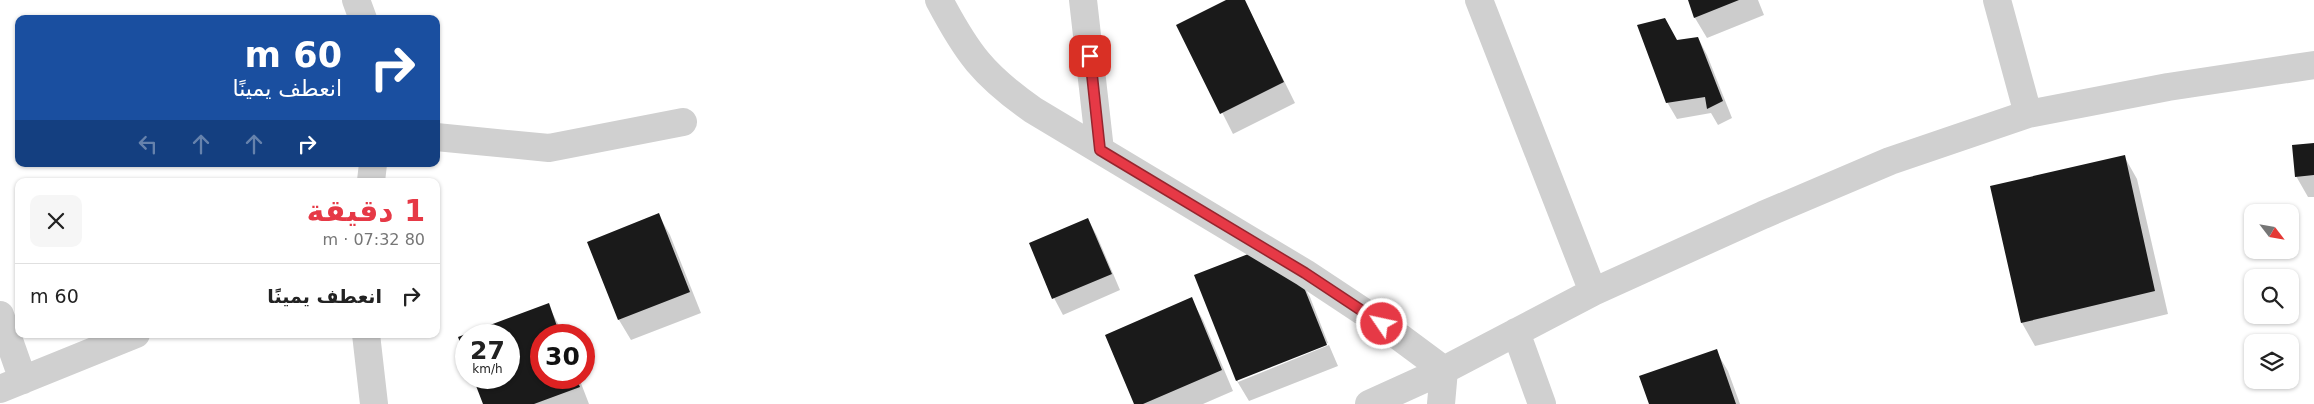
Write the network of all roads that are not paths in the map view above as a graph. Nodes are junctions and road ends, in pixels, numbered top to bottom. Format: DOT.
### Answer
graph roads {
  1 [pos="356,0"];
  2 [pos="939,0"];
  3 [pos="1083,0"];
  4 [pos="1479,0"];
  5 [pos="1997,0"];
  6 [pos="362,15"];
  7 [pos="2314,65"];
  8 [pos="2028,114"];
  9 [pos="683,122"];
  10 [pos="440,137"];
  11 [pos="1100,150"];
  12 [pos="1593,292"];
  13 [pos="0,316"];
  14 [pos="1516,332"];
  15 [pos="126,338"];
  16 [pos="366,338"];
  17 [pos="1444,370"];
  18 [pos="12,384"];
  19 [pos="374,404"];
  20 [pos="1369,404"];
  21 [pos="1441,404"];
  22 [pos="1542,404"];
  1 -- 6 [label="street"];
  2 -- 11 [label="street"];
  3 -- 11 [label="street"];
  4 -- 12 [label="street"];
  5 -- 8 [label="street"];
  7 -- 8 [label="street"];
  8 -- 12 [label="street"];
  9 -- 10 [label="street"];
  11 -- 17 [label="street"];
  12 -- 14 [label="street"];
  13 -- 18 [label="street"];
  14 -- 17 [label="street"];
  14 -- 22 [label="street"];
  15 -- 18 [label="street"];
  16 -- 19 [label="street"];
  17 -- 20 [label="street"];
  17 -- 21 [label="street"];
}
